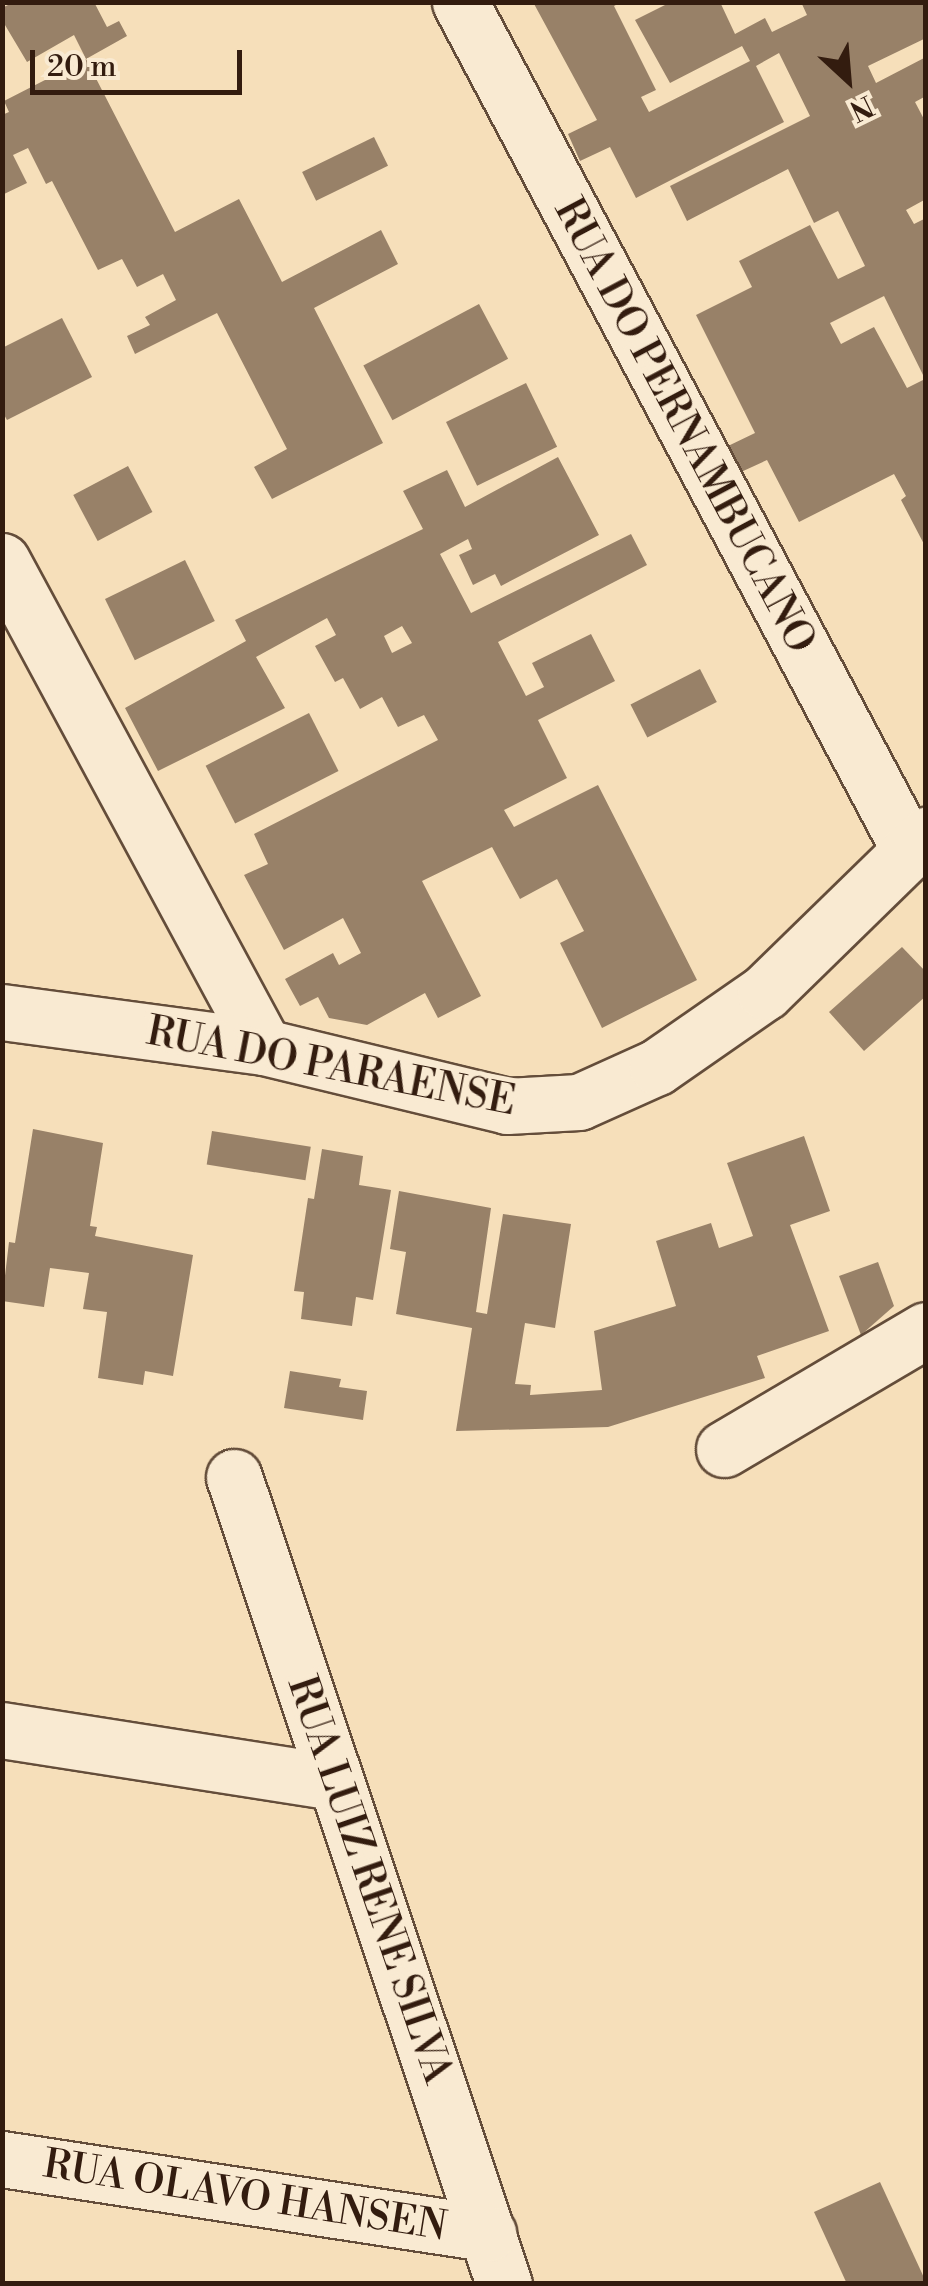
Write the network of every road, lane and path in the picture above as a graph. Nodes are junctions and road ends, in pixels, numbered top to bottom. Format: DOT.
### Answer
graph roads {
  1 [pos="460,2"];
  2 [pos="2,560"];
  3 [pos="917,842"];
  4 [pos="2,1012"];
  5 [pos="264,1047"];
  6 [pos="926,1330"];
  7 [pos="724,1449"];
  8 [pos="234,1476"];
  9 [pos="2,1730"];
  10 [pos="335,1782"];
  11 [pos="2,2159"];
  12 [pos="496,2258"];
  1 -- 3 [label="street, RUA DO PERNAMBUCANO"];
  2 -- 5 [label="street"];
  3 -- 5 [label="street, RUA DO PARAENSE"];
  4 -- 5 [label="street, RUA DO PARAENSE"];
  6 -- 7 [label="street"];
  8 -- 10 [label="street, RUA LUIZ RENE SILVA"];
  9 -- 10 [label="street"];
  10 -- 12 [label="street, RUA LUIZ RENE SILVA"];
  11 -- 12 [label="street, RUA OLAVO HANSEN"];
}
